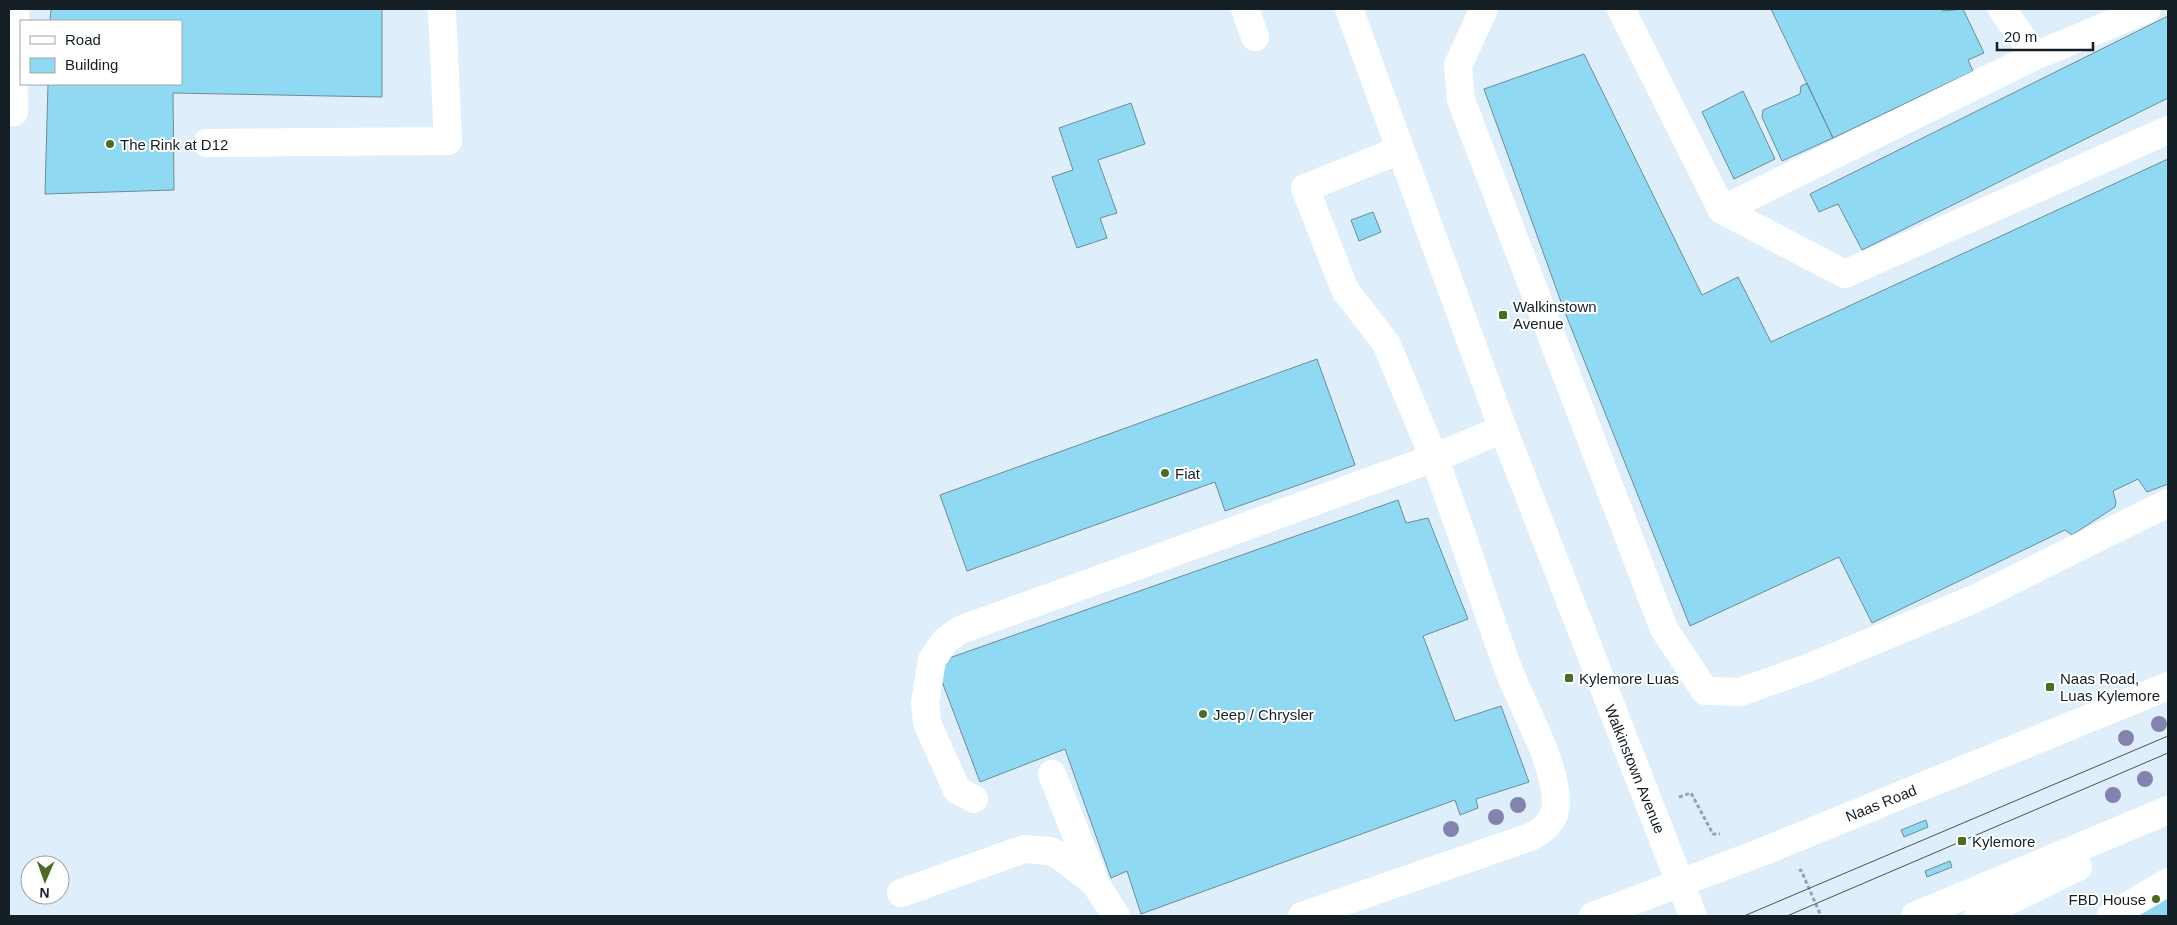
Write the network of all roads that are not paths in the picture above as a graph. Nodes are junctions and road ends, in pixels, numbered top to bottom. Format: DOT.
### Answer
graph roads {
  1 [pos="15,9"];
  2 [pos="442,9"];
  3 [pos="1245,9"];
  4 [pos="1349,9"];
  5 [pos="1484,9"];
  6 [pos="1622,9"];
  7 [pos="2002,9"];
  8 [pos="2148,9"];
  9 [pos="1255,37"];
  10 [pos="2035,56"];
  11 [pos="14,112"];
  12 [pos="2168,130"];
  13 [pos="207,143"];
  14 [pos="1400,150"];
  15 [pos="1722,210"];
  16 [pos="1503,429"];
  17 [pos="1434,458"];
  18 [pos="2168,503"];
  19 [pos="2168,686"];
  20 [pos="1052,774"];
  21 [pos="974,799"];
  22 [pos="2168,810"];
  23 [pos="2168,882"];
  24 [pos="1095,883"];
  25 [pos="1680,884"];
  26 [pos="901,894"];
  27 [pos="1116,916"];
  28 [pos="1302,916"];
  29 [pos="1593,916"];
  30 [pos="1693,916"];
  31 [pos="1915,916"];
  32 [pos="1978,916"];
  33 [pos="2111,916"];
  1 -- 11 [label="main road"];
  2 -- 13 [label="main road"];
  3 -- 9 [label="main road"];
  4 -- 14 [label="main road, Walkinstown Avenue"];
  5 -- 18 [label="main road"];
  6 -- 15 [label="main road"];
  7 -- 10 [label="main road"];
  8 -- 10 [label="main road"];
  10 -- 15 [label="main road"];
  12 -- 15 [label="main road"];
  14 -- 16 [label="main road, Walkinstown Avenue"];
  14 -- 17 [label="main road"];
  16 -- 17 [label="main road"];
  16 -- 25 [label="main road, Walkinstown Avenue"];
  17 -- 21 [label="main road"];
  17 -- 28 [label="main road"];
  19 -- 25 [label="main road, Naas Road"];
  20 -- 24 [label="main road"];
  22 -- 31 [label="main road"];
  22 -- 32 [label="main road"];
  23 -- 33 [label="main road"];
  24 -- 26 [label="main road"];
  24 -- 27 [label="main road"];
  25 -- 29 [label="main road, Naas Road"];
  25 -- 30 [label="main road, Walkinstown Avenue"];
}
